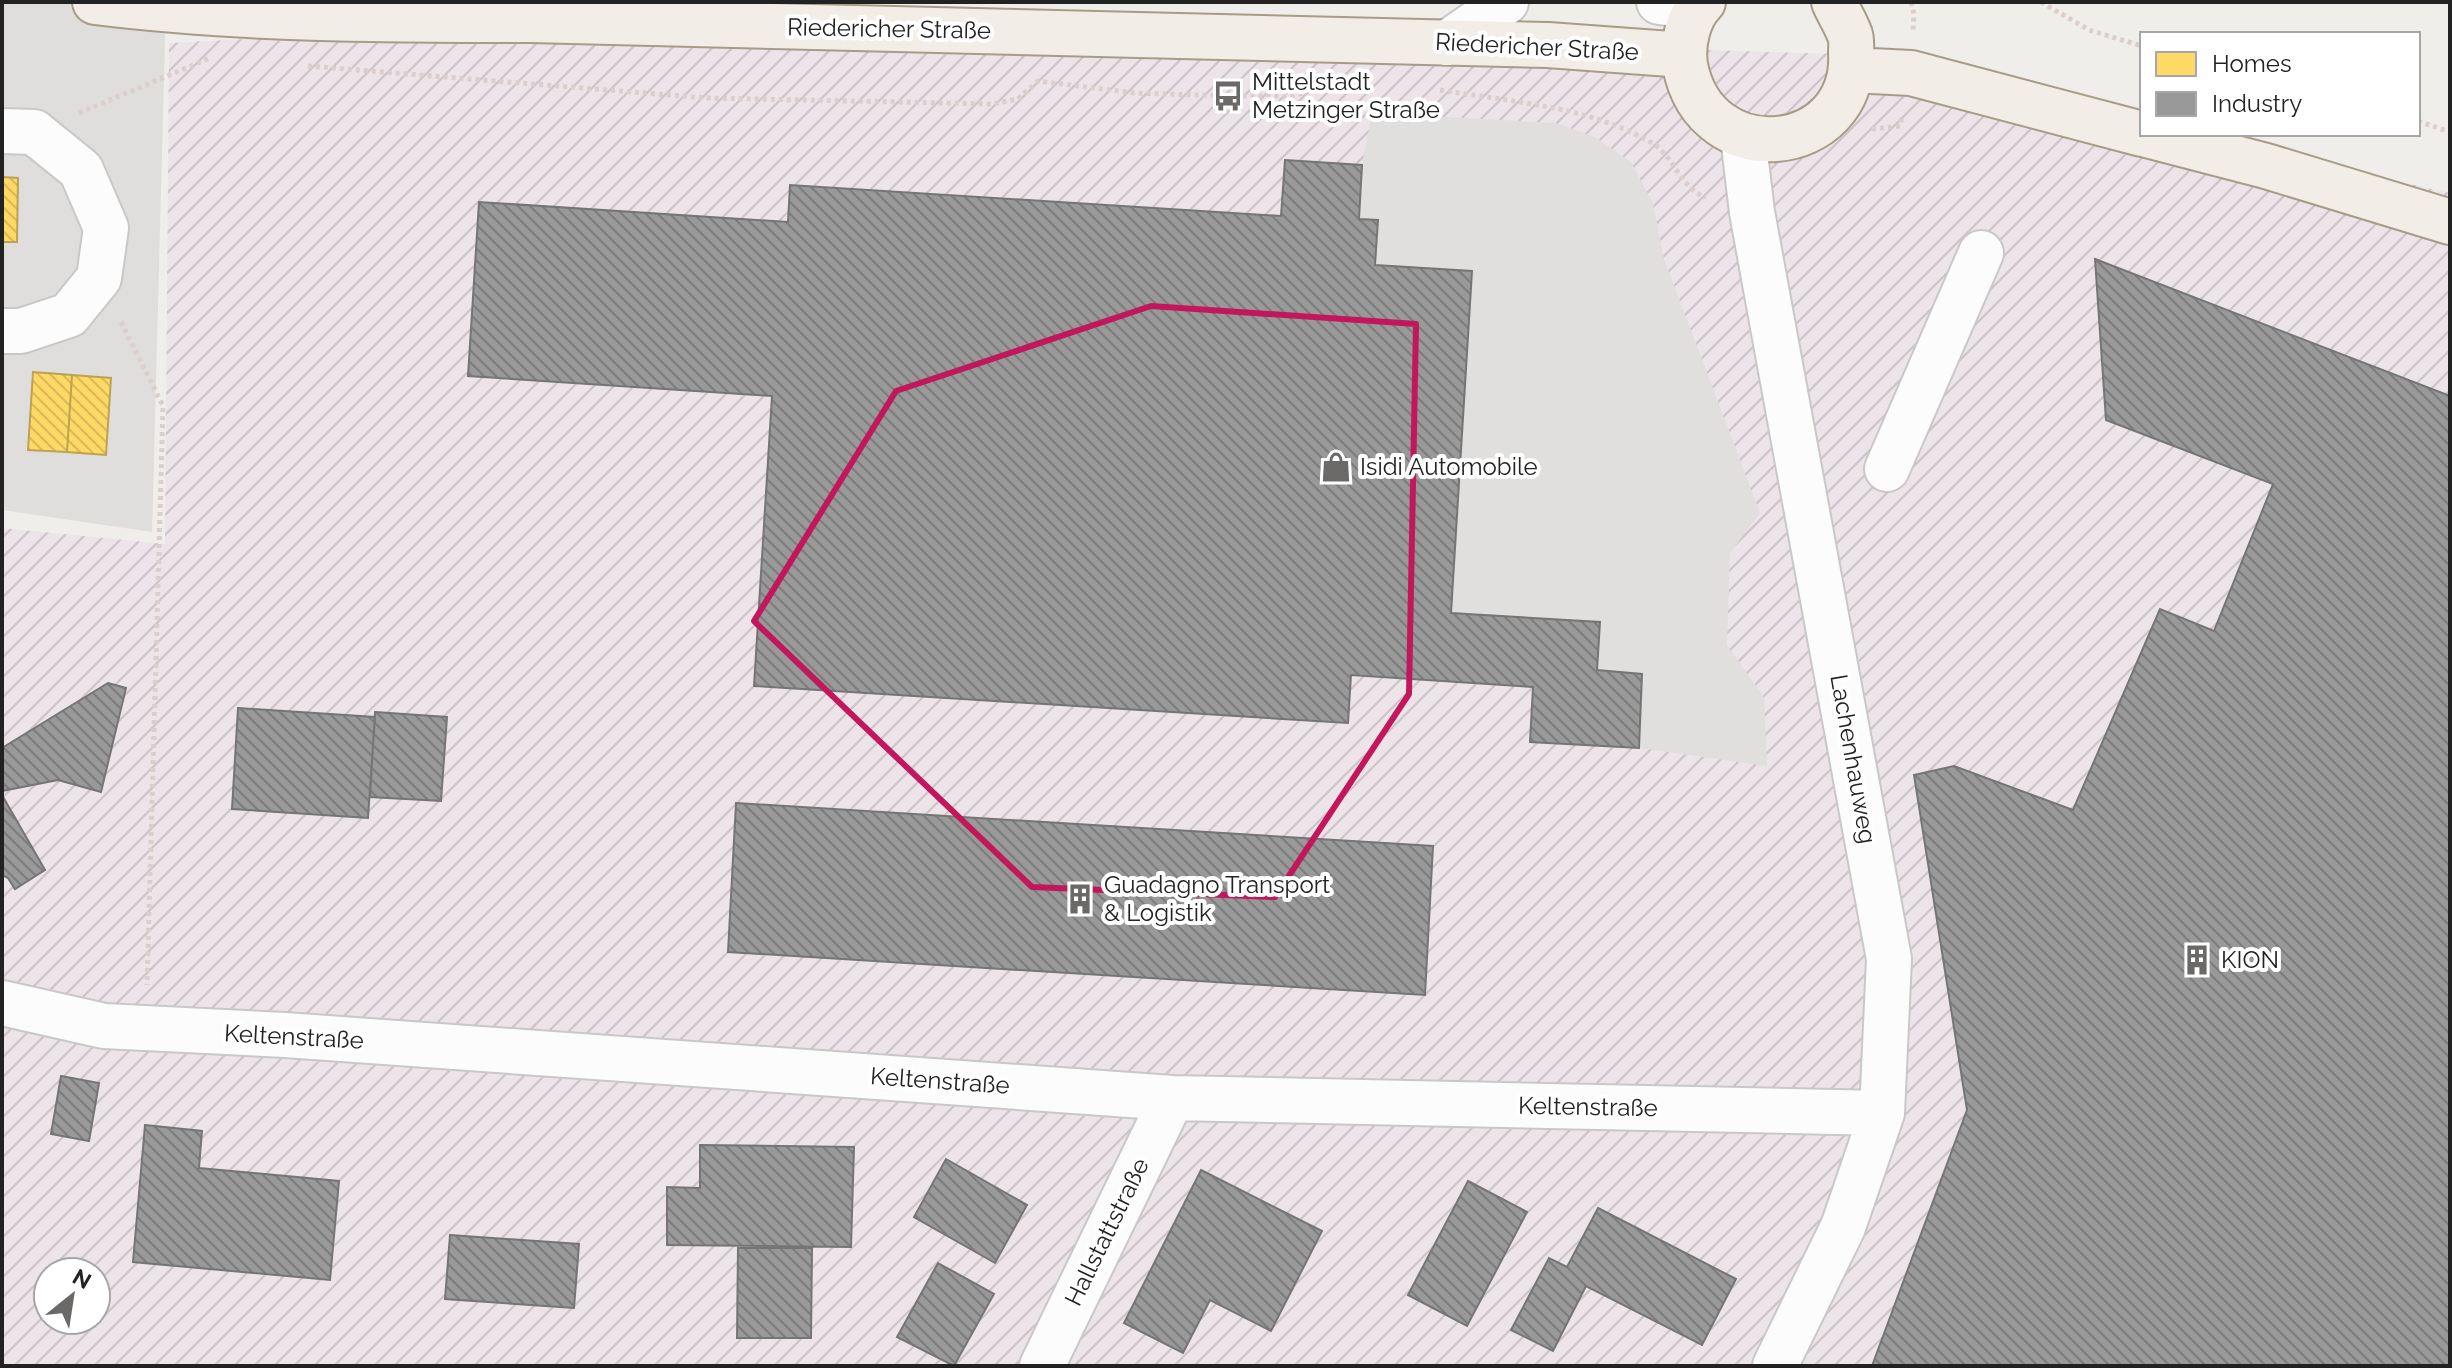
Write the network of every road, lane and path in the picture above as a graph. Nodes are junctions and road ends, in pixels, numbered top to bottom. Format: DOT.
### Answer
graph roads {
  1 [pos="95,2"];
  2 [pos="1506,2"];
  3 [pos="1834,2"];
  4 [pos="2041,2"];
  5 [pos="1687,4"];
  6 [pos="394,11"];
  7 [pos="1447,43"];
  8 [pos="2140,45"];
  9 [pos="1684,55"];
  10 [pos="211,58"];
  11 [pos="304,66"];
  12 [pos="1852,70"];
  13 [pos="1328,85"];
  14 [pos="1432,89"];
  15 [pos="2420,122"];
  16 [pos="18,131"];
  17 [pos="2450,132"];
  18 [pos="2140,133"];
  19 [pos="2150,136"];
  20 [pos="1743,137"];
  21 [pos="1752,212"];
  22 [pos="2450,222"];
  23 [pos="1981,253"];
  24 [pos="99,278"];
  25 [pos="2,331"];
  26 [pos="1887,469"];
  27 [pos="2,1003"];
  28 [pos="146,1028"];
  29 [pos="1172,1098"];
  30 [pos="1882,1113"];
  31 [pos="1042,1366"];
  32 [pos="1775,1366"];
  1 -- 6 [label="main road, Riedericher Straße"];
  2 -- 7 [label="street"];
  3 -- 12 [label="main road"];
  4 -- 8 [label="path"];
  5 -- 9 [label="main road"];
  6 -- 7 [label="main road, Riedericher Straße"];
  7 -- 9 [label="main road, Riedericher Straße"];
  9 -- 20 [label="main road"];
  10 -- 16 [label="path"];
  11 -- 13 [label="path"];
  12 -- 18 [label="main road"];
  12 -- 20 [label="main road"];
  14 -- 21 [label="path"];
  15 -- 17 [label="path"];
  16 -- 24 [label="street"];
  19 -- 22 [label="main road"];
  20 -- 21 [label="street, Lachenhauweg"];
  21 -- 30 [label="street, Lachenhauweg"];
  23 -- 26 [label="street"];
  24 -- 25 [label="street"];
  24 -- 28 [label="path"];
  27 -- 28 [label="street, Keltenstraße"];
  28 -- 29 [label="street, Keltenstraße"];
  29 -- 30 [label="street, Keltenstraße"];
  29 -- 31 [label="street, Hallstattstraße"];
  30 -- 32 [label="street, Lachenhauweg"];
}
